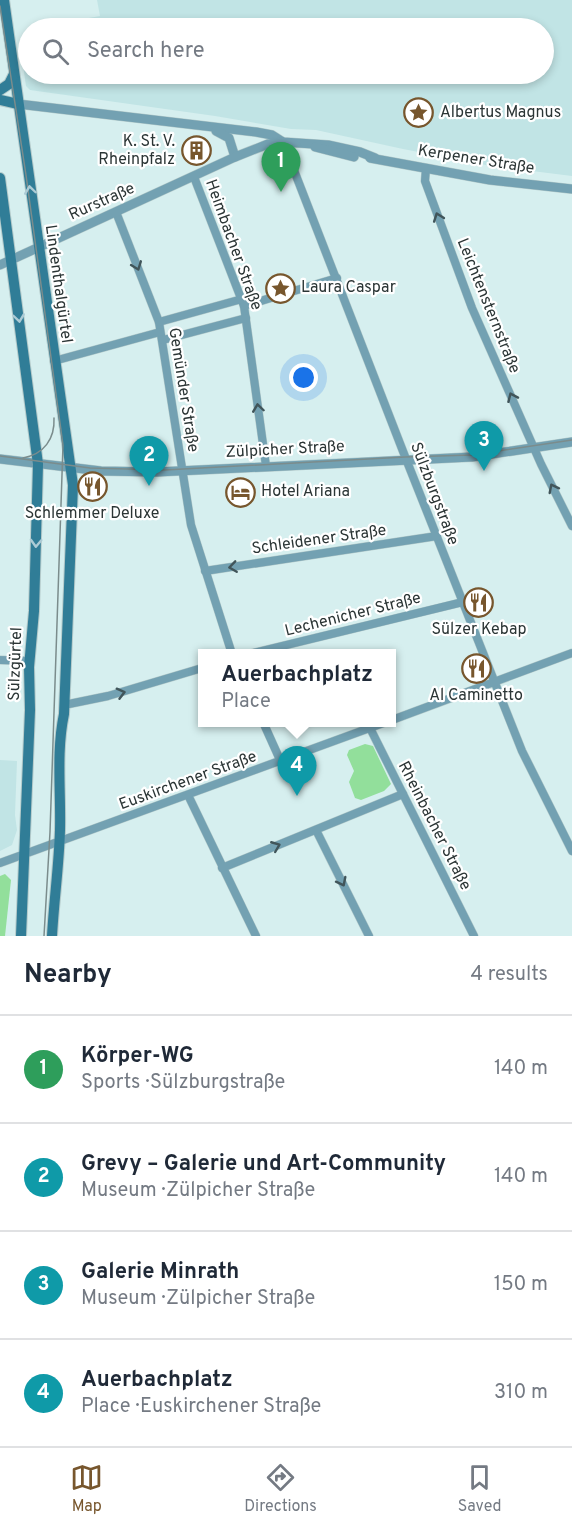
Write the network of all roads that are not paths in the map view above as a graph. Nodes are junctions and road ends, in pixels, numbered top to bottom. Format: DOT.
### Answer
graph roads {
  1 [pos="4,0"];
  2 [pos="14,74"];
  3 [pos="0,90"];
  4 [pos="0,100"];
  5 [pos="18,104"];
  6 [pos="208,128"];
  7 [pos="283,142"];
  8 [pos="236,157"];
  9 [pos="426,168"];
  10 [pos="194,177"];
  11 [pos="0,178"];
  12 [pos="572,189"];
  13 [pos="116,212"];
  14 [pos="38,248"];
  15 [pos="11,260"];
  16 [pos="0,265"];
  17 [pos="337,278"];
  18 [pos="243,302"];
  19 [pos="246,318"];
  20 [pos="159,322"];
  21 [pos="162,336"];
  22 [pos="54,361"];
  23 [pos="572,442"];
  24 [pos="535,449"];
  25 [pos="0,459"];
  26 [pos="406,459"];
  27 [pos="38,464"];
  28 [pos="266,465"];
  29 [pos="71,468"];
  30 [pos="183,472"];
  31 [pos="572,526"];
  32 [pos="437,536"];
  33 [pos="205,571"];
  34 [pos="463,602"];
  35 [pos="230,649"];
  36 [pos="270,649"];
  37 [pos="572,653"];
  38 [pos="0,660"];
  39 [pos="30,661"];
  40 [pos="198,669"];
  41 [pos="495,682"];
  42 [pos="64,705"];
  43 [pos="396,719"];
  44 [pos="265,727"];
  45 [pos="373,727"];
  46 [pos="370,728"];
  47 [pos="280,762"];
  48 [pos="403,794"];
  49 [pos="188,795"];
  50 [pos="316,830"];
  51 [pos="60,842"];
  52 [pos="572,850"];
  53 [pos="24,855"];
  54 [pos="0,863"];
  55 [pos="222,868"];
  56 [pos="21,936"];
  57 [pos="52,936"];
  58 [pos="256,936"];
  59 [pos="369,936"];
  60 [pos="474,936"];
  1 -- 2 [label="main road, Lindenthalgürtel"];
  2 -- 3 [label="main road"];
  2 -- 5 [label="main road, Lindenthalgürtel"];
  4 -- 5 [label="main road"];
  5 -- 6 [label="street, Kerpener Straße"];
  14 -- 5 [label="main road, Lindenthalgürtel, one-way"];
  6 -- 7 [label="street, Kerpener Straße"];
  6 -- 8 [label="street, Kerpener Straße"];
  7 -- 8 [label="street, Rurstraße"];
  7 -- 9 [label="street, Kerpener Straße"];
  7 -- 17 [label="street, Sülzburgstraße"];
  8 -- 10 [label="street, Rurstraße"];
  9 -- 12 [label="street, Kerpener Straße"];
  24 -- 9 [label="street, Leichtensternstraße, one-way"];
  10 -- 13 [label="street, Rurstraße"];
  10 -- 18 [label="street, Heimbacher Straße"];
  11 -- 15 [label="main road"];
  13 -- 14 [label="street, Rurstraße"];
  13 -- 20 [label="street, Gemünder Straße, one-way"];
  14 -- 15 [label="street, Rurstraße"];
  14 -- 22 [label="main road, Lindenthalgürtel"];
  15 -- 16 [label="street, Rurstraße"];
  15 -- 27 [label="main road, one-way"];
  17 -- 18 [label="street"];
  17 -- 26 [label="street, Sülzburgstraße"];
  18 -- 19 [label="street, Heimbacher Straße"];
  18 -- 20 [label="street"];
  19 -- 21 [label="street"];
  28 -- 19 [label="street, Heimbacher Straße, one-way"];
  20 -- 21 [label="street, Gemünder Straße"];
  21 -- 22 [label="street"];
  21 -- 30 [label="street, Gemünder Straße"];
  22 -- 29 [label="main road, Lindenthalgürtel"];
  23 -- 24 [label="street, Zülpicher Straße"];
  24 -- 26 [label="street, Zülpicher Straße"];
  31 -- 24 [label="street, Leichtensternstraße, one-way"];
  25 -- 27 [label="street, Zülpicher Straße"];
  26 -- 28 [label="street, Zülpicher Straße"];
  26 -- 32 [label="street, Sülzburgstraße"];
  27 -- 29 [label="street, Zülpicher Straße"];
  27 -- 39 [label="main road, Sülzgürtel, one-way"];
  28 -- 30 [label="street, Zülpicher Straße"];
  29 -- 30 [label="street, Zülpicher Straße"];
  29 -- 42 [label="main road"];
  30 -- 33 [label="street, Gemünder Straße"];
  32 -- 33 [label="street, Schleidener Straße, one-way"];
  32 -- 34 [label="street, Sülzburgstraße"];
  33 -- 35 [label="street, Gemünder Straße"];
  34 -- 36 [label="street, Lechenicher Straße"];
  34 -- 41 [label="street, Sülzburgstraße"];
  37 -- 41 [label="street"];
  38 -- 39 [label="street"];
  39 -- 53 [label="main road, Sülzgürtel"];
  42 -- 40 [label="street, one-way"];
  41 -- 43 [label="street"];
  41 -- 52 [label="street, Sülzburgstraße"];
  42 -- 51 [label="main road"];
  44 -- 47 [label="street"];
  45 -- 46 [label="street, Euskirchener Straße"];
  46 -- 47 [label="street, Euskirchener Straße"];
  46 -- 48 [label="street, Rheinbacher Straße"];
  47 -- 49 [label="street, Euskirchener Straße"];
  48 -- 50 [label="street"];
  48 -- 60 [label="street, Rheinbacher Straße"];
  49 -- 51 [label="street, Euskirchener Straße"];
  49 -- 55 [label="street"];
  55 -- 50 [label="street, one-way"];
  50 -- 59 [label="street, one-way"];
  51 -- 53 [label="street, Euskirchener Straße"];
  51 -- 57 [label="main road"];
  53 -- 54 [label="street, Euskirchener Straße"];
  53 -- 56 [label="main road, Sülzgürtel"];
  55 -- 58 [label="street"];
}
